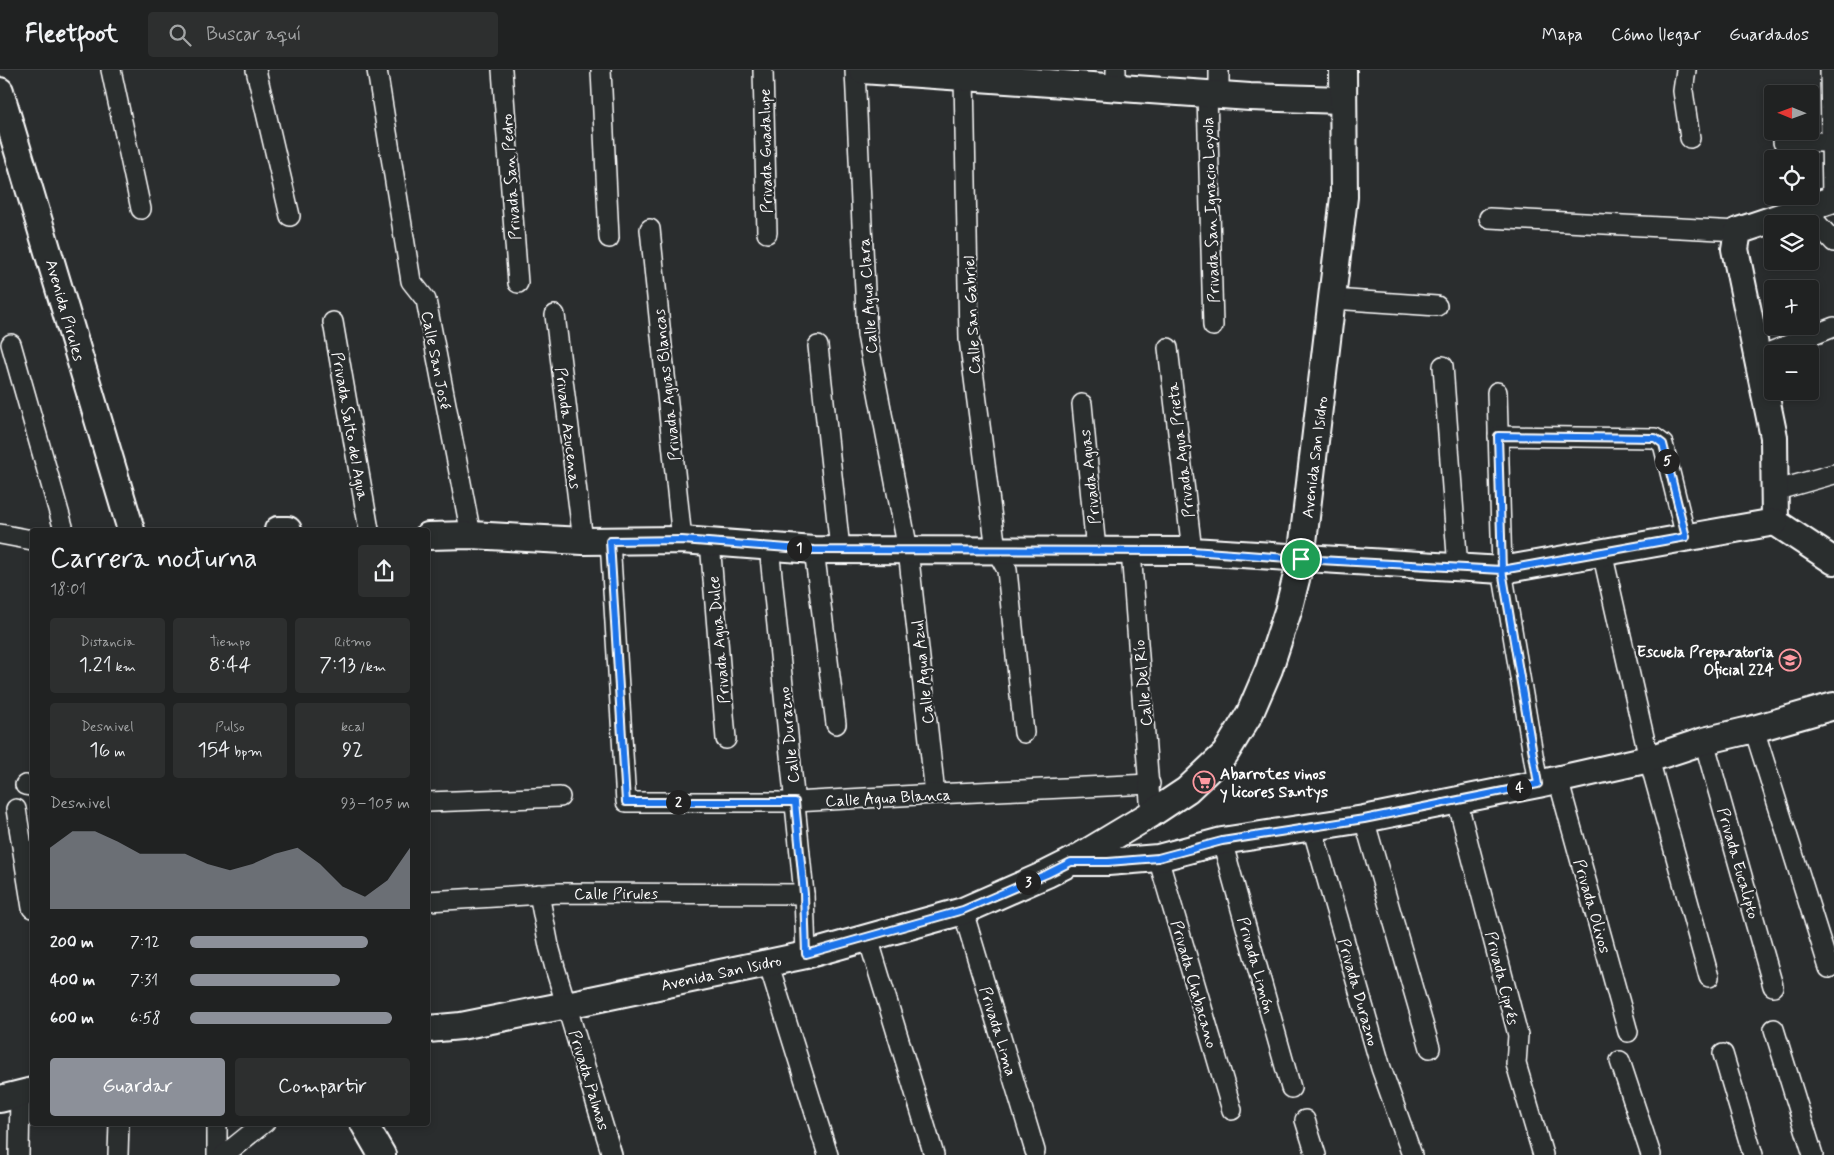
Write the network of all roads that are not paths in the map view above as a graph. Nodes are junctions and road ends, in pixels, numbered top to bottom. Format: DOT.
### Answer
graph roads {
  1 [pos="111,70"];
  2 [pos="256,70"];
  3 [pos="377,70"];
  4 [pos="502,70"];
  5 [pos="601,70"];
  6 [pos="763,70"];
  7 [pos="855,70"];
  8 [pos="862,70"];
  9 [pos="1342,70"];
  10 [pos="1686,70"];
  11 [pos="1830,70"];
  12 [pos="889,71"];
  13 [pos="976,75"];
  14 [pos="1034,76"];
  15 [pos="1116,79"];
  16 [pos="1215,87"];
  17 [pos="0,91"];
  18 [pos="1342,100"];
  19 [pos="1690,138"];
  20 [pos="1783,142"];
  21 [pos="1831,142"];
  22 [pos="1833,200"];
  23 [pos="141,209"];
  24 [pos="1804,209"];
  25 [pos="290,216"];
  26 [pos="1488,218"];
  27 [pos="650,229"];
  28 [pos="1738,231"];
  29 [pos="767,233"];
  30 [pos="609,238"];
  31 [pos="1834,242"];
  32 [pos="518,283"];
  33 [pos="1333,299"];
  34 [pos="1437,306"];
  35 [pos="554,315"];
  36 [pos="333,322"];
  37 [pos="1213,326"];
  38 [pos="1834,327"];
  39 [pos="10,344"];
  40 [pos="818,346"];
  41 [pos="1168,348"];
  42 [pos="1757,357"];
  43 [pos="1443,366"];
  44 [pos="1497,392"];
  45 [pos="1082,404"];
  46 [pos="1498,436"];
  47 [pos="1834,474"];
  48 [pos="1774,491"];
  49 [pos="1775,522"];
  50 [pos="63,528"];
  51 [pos="130,528"];
  52 [pos="369,528"];
  53 [pos="0,534"];
  54 [pos="471,535"];
  55 [pos="430,536"];
  56 [pos="1686,537"];
  57 [pos="30,540"];
  58 [pos="682,540"];
  59 [pos="583,541"];
  60 [pos="610,541"];
  61 [pos="710,542"];
  62 [pos="769,546"];
  63 [pos="840,549"];
  64 [pos="814,550"];
  65 [pos="908,550"];
  66 [pos="996,550"];
  67 [pos="1096,550"];
  68 [pos="1131,551"];
  69 [pos="1192,551"];
  70 [pos="1602,552"];
  71 [pos="1301,559"];
  72 [pos="1834,562"];
  73 [pos="1458,568"];
  74 [pos="1502,570"];
  75 [pos="1834,706"];
  76 [pos="836,724"];
  77 [pos="1754,729"];
  78 [pos="1024,733"];
  79 [pos="726,739"];
  80 [pos="1704,741"];
  81 [pos="1649,759"];
  82 [pos="1548,782"];
  83 [pos="1150,784"];
  84 [pos="935,794"];
  85 [pos="560,796"];
  86 [pos="1458,800"];
  87 [pos="430,802"];
  88 [pos="795,802"];
  89 [pos="16,809"];
  90 [pos="1151,814"];
  91 [pos="1364,819"];
  92 [pos="1312,827"];
  93 [pos="1222,841"];
  94 [pos="1158,858"];
  95 [pos="1071,862"];
  96 [pos="539,894"];
  97 [pos="804,894"];
  98 [pos="30,896"];
  99 [pos="430,901"];
  100 [pos="963,910"];
  101 [pos="868,938"];
  102 [pos="806,954"];
  103 [pos="768,962"];
  104 [pos="1829,968"];
  105 [pos="1709,977"];
  106 [pos="1773,986"];
  107 [pos="567,1005"];
  108 [pos="430,1029"];
  109 [pos="1774,1029"];
  110 [pos="1628,1032"];
  111 [pos="1430,1048"];
  112 [pos="1723,1054"];
  113 [pos="1620,1062"];
  114 [pos="1291,1088"];
  115 [pos="18,1094"];
  116 [pos="1232,1110"];
  117 [pos="1305,1120"];
  118 [pos="119,1126"];
  119 [pos="217,1126"];
  120 [pos="260,1126"];
  121 [pos="365,1126"];
  122 [pos="1035,1151"];
  123 [pos="19,1155"];
  124 [pos="118,1155"];
  125 [pos="217,1155"];
  126 [pos="224,1155"];
  127 [pos="382,1155"];
  128 [pos="612,1155"];
  129 [pos="828,1155"];
  130 [pos="934,1155"];
  131 [pos="1316,1155"];
  132 [pos="1412,1155"];
  133 [pos="1544,1155"];
  134 [pos="1651,1155"];
  135 [pos="1753,1155"];
  136 [pos="1813,1155"];
  1 -- 23 [label="street"];
  2 -- 25 [label="street"];
  3 -- 54 [label="street, Calle San José"];
  4 -- 32 [label="street, Privada San Pedro"];
  5 -- 30 [label="street"];
  6 -- 29 [label="street, Privada Guadalupe"];
  7 -- 65 [label="street, Calle Agua Clara"];
  8 -- 12 [label="main road"];
  9 -- 18 [label="main road, Avenida San Isidro"];
  10 -- 19 [label="street"];
  11 -- 21 [label="street"];
  12 -- 13 [label="main road"];
  13 -- 14 [label="main road"];
  13 -- 66 [label="street, Calle San Gabriel"];
  14 -- 15 [label="main road"];
  15 -- 16 [label="main road"];
  16 -- 18 [label="main road"];
  16 -- 37 [label="street, Privada San Ignacio Loyola"];
  17 -- 51 [label="main road, Avenida Pirules"];
  18 -- 33 [label="main road, Avenida San Isidro"];
  20 -- 21 [label="street"];
  21 -- 22 [label="street"];
  22 -- 24 [label="main road"];
  24 -- 28 [label="main road"];
  24 -- 31 [label="street"];
  26 -- 28 [label="street"];
  27 -- 58 [label="street, Privada Aguas Blancas"];
  28 -- 42 [label="main road"];
  33 -- 34 [label="street"];
  33 -- 71 [label="main road, Avenida San Isidro"];
  35 -- 59 [label="street, Privada Azucenas"];
  36 -- 52 [label="street, Privada Salto del Agua"];
  38 -- 42 [label="street"];
  39 -- 50 [label="street"];
  40 -- 63 [label="street"];
  41 -- 69 [label="street, Privada Agua Prieta"];
  42 -- 48 [label="main road"];
  43 -- 73 [label="street"];
  44 -- 46 [label="street, Privada Olivos"];
  45 -- 67 [label="street, Privada Aguas"];
  46 -- 56 [label="street"];
  46 -- 74 [label="street, Privada Olivos"];
  47 -- 48 [label="street"];
  48 -- 49 [label="main road"];
  49 -- 56 [label="main road"];
  49 -- 72 [label="main road"];
  53 -- 57 [label="street"];
  54 -- 55 [label="main road"];
  54 -- 59 [label="main road"];
  56 -- 70 [label="main road"];
  58 -- 60 [label="main road"];
  58 -- 61 [label="main road"];
  59 -- 60 [label="main road"];
  60 -- 88 [label="street, Calle Agua Blanca"];
  61 -- 62 [label="main road"];
  61 -- 79 [label="street, Privada Agua Dulce"];
  62 -- 64 [label="main road"];
  62 -- 88 [label="street, Calle Durazno"];
  63 -- 64 [label="main road"];
  63 -- 65 [label="main road"];
  64 -- 76 [label="street"];
  65 -- 66 [label="main road"];
  65 -- 84 [label="street, Calle Agua Azul"];
  66 -- 67 [label="main road"];
  66 -- 78 [label="street, Calle San Gabriel"];
  67 -- 68 [label="main road"];
  68 -- 69 [label="main road"];
  68 -- 83 [label="street, Calle Del Río"];
  69 -- 71 [label="main road"];
  70 -- 74 [label="main road"];
  70 -- 81 [label="street"];
  71 -- 73 [label="main road"];
  71 -- 90 [label="main road, Avenida San Isidro"];
  73 -- 74 [label="main road"];
  74 -- 82 [label="street, Privada Olivos"];
  75 -- 77 [label="main road"];
  77 -- 80 [label="main road"];
  77 -- 104 [label="street"];
  80 -- 81 [label="main road"];
  80 -- 106 [label="street, Privada Eucalipto"];
  81 -- 82 [label="main road"];
  81 -- 105 [label="street"];
  82 -- 86 [label="main road"];
  82 -- 110 [label="street, Privada Olivos"];
  83 -- 84 [label="street, Calle Agua Blanca"];
  83 -- 90 [label="street, Calle Del Río"];
  84 -- 88 [label="street, Calle Agua Blanca"];
  85 -- 87 [label="street"];
  86 -- 91 [label="main road"];
  86 -- 133 [label="street, Privada Ciprés"];
  88 -- 97 [label="street, Calle Durazno"];
  89 -- 98 [label="street"];
  90 -- 95 [label="main road, Avenida San Isidro"];
  91 -- 92 [label="main road"];
  91 -- 111 [label="street"];
  92 -- 93 [label="main road"];
  92 -- 132 [label="street, Privada Durazno"];
  93 -- 94 [label="main road"];
  93 -- 114 [label="street, Privada Limón"];
  94 -- 95 [label="main road"];
  94 -- 116 [label="street, Privada Chabacano"];
  95 -- 100 [label="main road, Avenida San Isidro"];
  96 -- 97 [label="street, Calle Pirules"];
  96 -- 99 [label="street, Calle Pirules"];
  96 -- 107 [label="street, Privada Palmas"];
  97 -- 102 [label="street, Calle Durazno"];
  100 -- 101 [label="main road, Avenida San Isidro"];
  100 -- 122 [label="street, Privada Lima"];
  101 -- 102 [label="main road, Avenida San Isidro"];
  101 -- 130 [label="street"];
  102 -- 103 [label="main road, Avenida San Isidro"];
  103 -- 107 [label="main road, Avenida San Isidro"];
  103 -- 129 [label="street"];
  107 -- 108 [label="main road, Avenida San Isidro"];
  107 -- 128 [label="street, Privada Palmas"];
  109 -- 136 [label="street"];
  112 -- 135 [label="street"];
  113 -- 134 [label="street"];
  115 -- 123 [label="street"];
  117 -- 131 [label="street"];
  118 -- 124 [label="street"];
  119 -- 125 [label="street"];
  120 -- 126 [label="street"];
  121 -- 127 [label="main road"];
}
